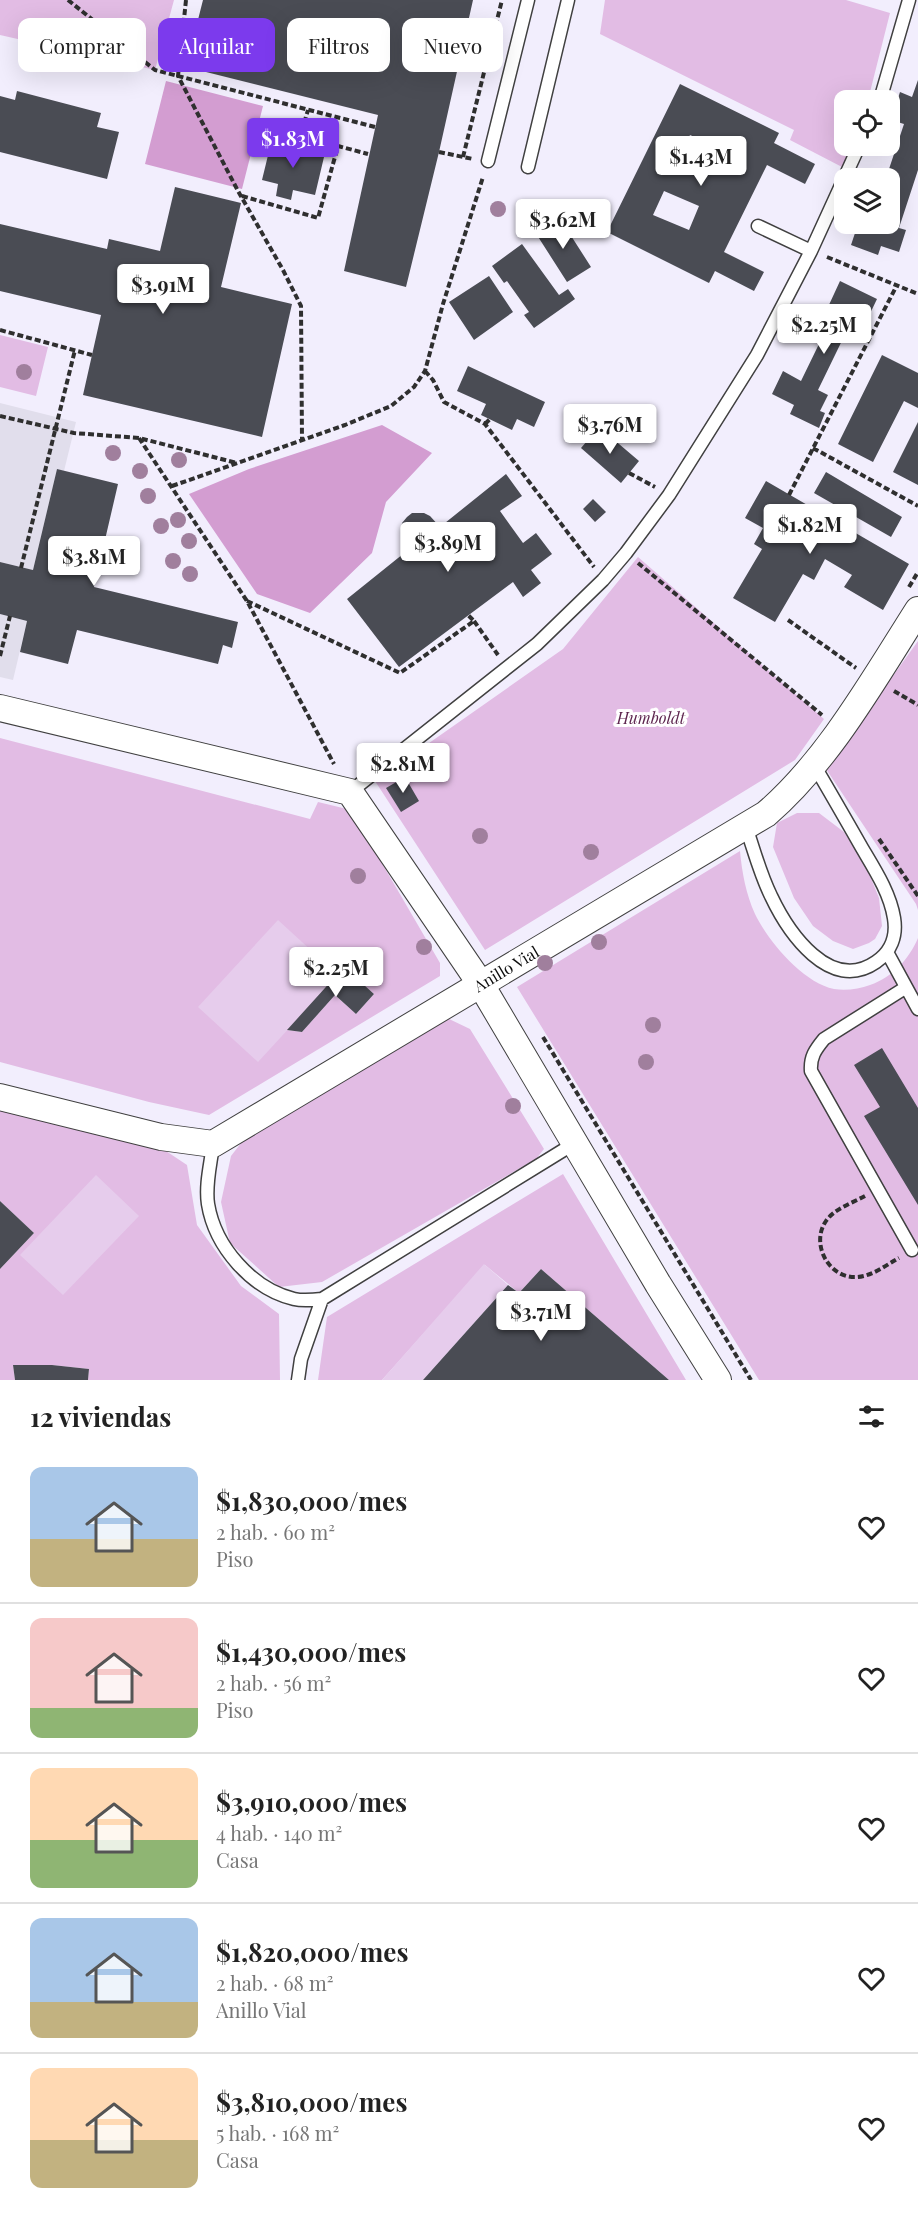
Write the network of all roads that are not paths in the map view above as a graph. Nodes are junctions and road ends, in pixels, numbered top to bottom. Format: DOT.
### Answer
graph roads {
  1 [pos="528,0"];
  2 [pos="568,0"];
  3 [pos="909,0"];
  4 [pos="883,90"];
  5 [pos="855,156"];
  6 [pos="488,161"];
  7 [pos="528,167"];
  8 [pos="758,226"];
  9 [pos="812,251"];
  10 [pos="918,610"];
  11 [pos="0,708"];
  12 [pos="814,765"];
  13 [pos="350,792"];
  14 [pos="746,827"];
  15 [pos="887,952"];
  16 [pos="480,983"];
  17 [pos="905,988"];
  18 [pos="918,1009"];
  19 [pos="0,1097"];
  20 [pos="575,1143"];
  21 [pos="213,1144"];
  22 [pos="912,1250"];
  23 [pos="322,1299"];
  24 [pos="298,1380"];
  25 [pos="718,1380"];
  1 -- 6 [label="lane"];
  2 -- 7 [label="lane"];
  3 -- 4 [label="lane"];
  5 -- 9 [label="lane"];
  8 -- 9 [label="lane"];
  9 -- 13 [label="lane"];
  10 -- 12 [label="street, Anillo Vial"];
  11 -- 13 [label="street"];
  12 -- 14 [label="street, Anillo Vial"];
  12 -- 15 [label="lane"];
  13 -- 16 [label="street"];
  14 -- 15 [label="lane"];
  14 -- 16 [label="street, Anillo Vial"];
  15 -- 17 [label="lane"];
  16 -- 20 [label="street"];
  16 -- 21 [label="street, Anillo Vial"];
  17 -- 18 [label="lane"];
  17 -- 22 [label="lane"];
  19 -- 21 [label="street"];
  20 -- 23 [label="lane"];
  20 -- 25 [label="street"];
  21 -- 23 [label="lane"];
  23 -- 24 [label="lane"];
}
